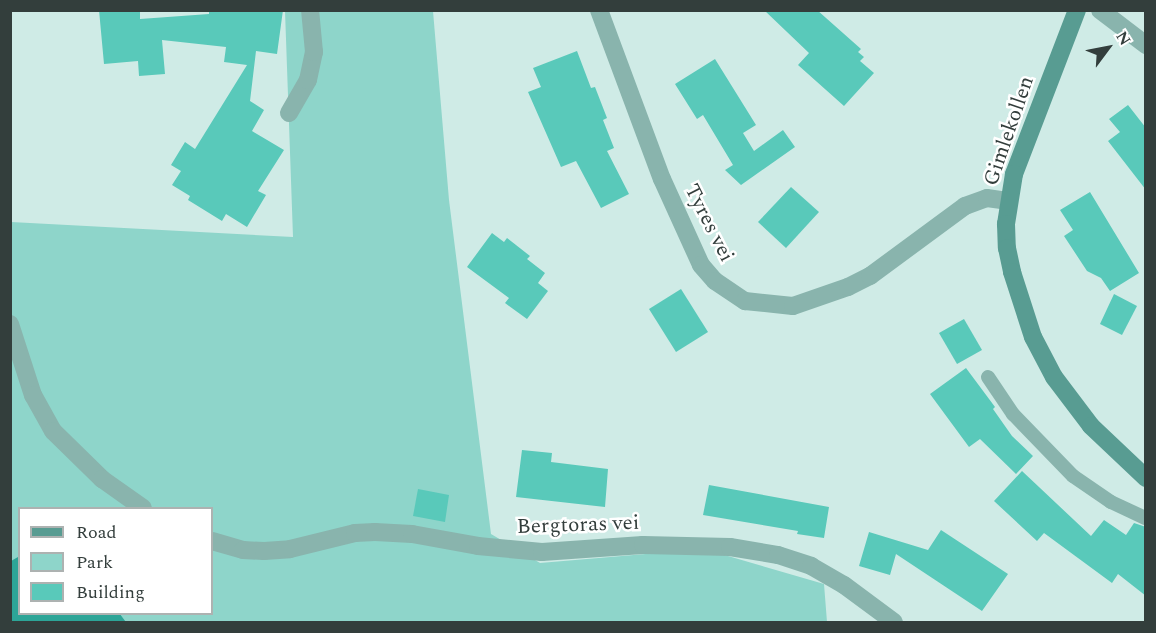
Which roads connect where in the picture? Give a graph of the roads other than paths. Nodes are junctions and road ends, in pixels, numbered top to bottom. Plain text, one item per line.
1 (310, 10) edge
2 (598, 10) edge
3 (1077, 10) edge
4 (1100, 10) edge
5 (1146, 45) edge
6 (289, 113) dead end
7 (1009, 201) junction
8 (10, 324) edge
9 (988, 376) dead end
10 (1146, 478) edge
11 (142, 507) edge
12 (1146, 518) edge
13 (213, 541) edge
14 (894, 622) edge

1 - 6 street
2 - 7 street, Tyres vei
3 - 7 street, Gimlekollen
4 - 5 street
7 - 10 street, Gimlekollen
8 - 11 street
9 - 12 lane
13 - 14 street, Bergtoras vei

